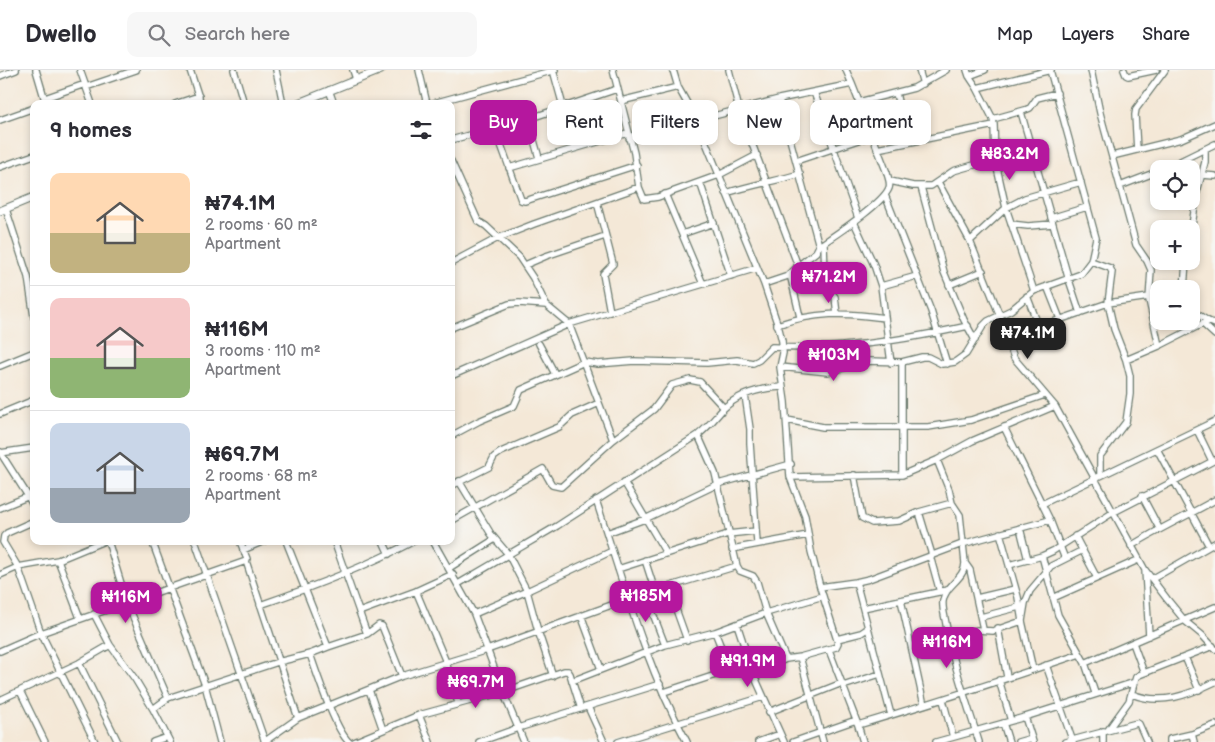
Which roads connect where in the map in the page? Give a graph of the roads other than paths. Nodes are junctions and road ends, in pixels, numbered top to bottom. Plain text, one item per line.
1 (16, 70) edge
2 (36, 70) edge
3 (80, 70) edge
4 (136, 70) edge
5 (190, 70) edge
6 (234, 70) edge
7 (276, 70) edge
8 (352, 70) edge
9 (381, 70) edge
10 (419, 70) edge
11 (554, 70) edge
12 (613, 70) edge
13 (673, 70) edge
14 (729, 70) edge
15 (846, 70) edge
16 (919, 70) edge
17 (946, 70) edge
18 (985, 70) edge
19 (1051, 70) edge
20 (1090, 70) edge
21 (1124, 70) edge
22 (1156, 70) edge
23 (1166, 70) edge
24 (968, 73) edge
25 (0, 76) edge
26 (356, 79) junction
27 (852, 84) junction
28 (923, 84) junction
29 (86, 86) junction
30 (678, 87) junction
31 (977, 88) junction
32 (618, 89) junction
33 (330, 90) junction
34 (814, 92) junction
35 (896, 93) junction
36 (1057, 93) junction
37 (198, 96) junction
38 (779, 99) junction
39 (44, 100) edge
40 (50, 100) edge
41 (91, 100) edge
42 (186, 100) edge
43 (200, 100) edge
44 (243, 100) edge
45 (282, 100) edge
46 (306, 100) edge
47 (333, 100) edge
48 (427, 100) edge
49 (443, 100) edge
50 (562, 100) edge
51 (583, 100) edge
52 (621, 100) edge
53 (685, 100) edge
54 (737, 100) edge
55 (775, 100) edge
56 (858, 100) edge
57 (867, 100) edge
58 (898, 100) edge
59 (622, 101) edge
60 (622, 105) edge
61 (30, 109) edge
62 (1021, 112) junction
63 (0, 120) edge
64 (993, 122) junction
65 (1215, 124) edge
66 (632, 134) edge
67 (470, 135) edge
68 (629, 135) junction
69 (931, 136) edge
70 (455, 139) edge
71 (1215, 144) edge
72 (501, 145) edge
73 (536, 145) edge
74 (574, 145) edge
75 (707, 145) edge
76 (753, 145) edge
77 (845, 145) edge
78 (875, 145) edge
79 (894, 145) edge
80 (1031, 147) junction
81 (575, 148) junction
82 (833, 149) junction
83 (877, 149) junction
84 (1205, 149) junction
85 (1137, 150) junction
86 (757, 155) junction
87 (30, 156) edge
88 (1112, 156) junction
89 (540, 158) junction
90 (995, 159) junction
91 (1182, 160) edge
92 (796, 161) junction
93 (637, 165) junction
94 (0, 167) edge
95 (509, 168) junction
96 (455, 170) edge
97 (800, 174) junction
98 (1150, 174) edge
99 (719, 175) junction
100 (1202, 175) junction
101 (1215, 176) edge
102 (700, 182) junction
103 (890, 182) junction
104 (938, 182) junction
105 (1081, 182) junction
106 (767, 184) junction
107 (1120, 186) junction
108 (639, 187) junction
109 (921, 187) junction
110 (726, 193) junction
111 (1044, 193) junction
112 (665, 194) junction
113 (884, 195) junction
114 (30, 199) edge
115 (596, 202) junction
116 (1087, 207) junction
117 (1006, 208) junction
118 (3, 210) edge
119 (856, 220) junction
120 (1193, 220) edge
121 (1052, 221) junction
122 (714, 223) junction
123 (1011, 224) junction
124 (682, 234) junction
125 (605, 236) junction
126 (498, 238) junction
127 (970, 241) junction
128 (822, 244) junction
129 (455, 261) edge
130 (1091, 261) junction
131 (526, 265) junction
132 (798, 266) junction
133 (757, 268) junction
134 (983, 272) junction
135 (30, 274) edge
136 (790, 274) junction
137 (732, 276) junction
138 (917, 276) junction
139 (1068, 278) junction
140 (703, 284) junction
141 (764, 284) junction
142 (949, 285) junction
143 (880, 286) junction
144 (1046, 286) junction
145 (1034, 292) junction
146 (1027, 296) junction
147 (1149, 297) junction
148 (1108, 303) junction
149 (546, 306) junction
150 (610, 312) junction
151 (1080, 313) junction
152 (837, 314) junction
153 (1000, 316) junction
154 (800, 317) junction
155 (885, 318) junction
156 (1200, 318) edge
157 (1060, 319) junction
158 (1205, 322) junction
159 (569, 324) junction
160 (1215, 324) edge
161 (777, 325) junction
162 (455, 326) edge
163 (968, 326) junction
164 (1039, 327) junction
165 (938, 333) junction
166 (1215, 335) edge
167 (1007, 338) junction
168 (975, 340) junction
169 (888, 341) junction
170 (539, 344) dead end
171 (1159, 346) junction
172 (783, 348) junction
173 (30, 354) edge
174 (1126, 360) junction
175 (584, 362) junction
176 (902, 362) junction
177 (890, 363) junction
178 (947, 364) junction
179 (0, 366) edge
180 (780, 368) junction
181 (455, 374) edge
182 (555, 374) junction
183 (782, 387) junction
184 (745, 394) junction
185 (1045, 395) junction
186 (30, 402) edge
187 (599, 403) junction
188 (1055, 406) junction
189 (724, 408) junction
190 (0, 414) edge
191 (787, 420) junction
192 (1215, 421) edge
193 (1004, 427) junction
194 (902, 428) junction
195 (1197, 430) junction
196 (455, 434) edge
197 (698, 435) junction
198 (613, 440) junction
199 (30, 449) edge
200 (1157, 449) junction
201 (0, 453) edge
202 (937, 460) junction
203 (1213, 460) edge
204 (2, 461) edge
205 (791, 464) junction
206 (753, 474) junction
207 (854, 475) junction
208 (902, 475) junction
209 (1097, 477) junction
210 (790, 478) junction
211 (1174, 480) junction
212 (459, 482) junction
213 (624, 482) junction
214 (455, 484) edge
215 (718, 484) junction
216 (30, 494) edge
217 (30, 495) edge
218 (1142, 496) junction
219 (596, 500) junction
220 (1215, 500) edge
221 (952, 503) junction
222 (1042, 504) junction
223 (0, 508) edge
224 (475, 508) junction
225 (919, 512) junction
226 (1112, 513) junction
227 (1192, 513) junction
228 (455, 519) edge
229 (645, 519) junction
230 (1050, 520) junction
231 (30, 523) edge
232 (1020, 528) junction
233 (1159, 528) junction
234 (756, 531) junction
235 (1000, 533) junction
236 (607, 534) junction
237 (728, 534) junction
238 (808, 535) junction
239 (1075, 536) junction
240 (495, 539) junction
241 (757, 543) junction
242 (962, 544) junction
243 (1212, 544) edge
244 (94, 545) edge
245 (109, 545) edge
246 (153, 545) edge
247 (196, 545) edge
248 (241, 545) edge
249 (255, 545) edge
250 (288, 545) edge
251 (335, 545) edge
252 (385, 545) edge
253 (406, 545) edge
254 (435, 545) edge
255 (1059, 546) junction
256 (1130, 546) junction
257 (732, 549) junction
258 (243, 550) junction
259 (1083, 550) junction
260 (612, 551) junction
261 (666, 553) junction
262 (389, 554) junction
263 (508, 554) junction
264 (931, 555) junction
265 (1042, 556) junction
266 (1065, 559) junction
267 (58, 560) junction
268 (645, 560) junction
269 (1028, 560) junction
270 (1138, 560) junction
271 (246, 561) junction
272 (965, 563) junction
273 (1009, 565) junction
274 (737, 566) junction
275 (18, 567) junction
276 (449, 568) junction
277 (618, 569) junction
278 (1145, 570) junction
279 (1046, 571) junction
280 (345, 573) junction
281 (207, 574) junction
282 (453, 574) junction
283 (0, 575) edge
284 (1097, 578) junction
285 (1152, 579) junction
286 (856, 582) junction
287 (458, 584) junction
288 (668, 587) junction
289 (820, 587) junction
290 (169, 588) junction
291 (1015, 589) junction
292 (305, 590) junction
293 (655, 590) junction
294 (948, 590) junction
295 (527, 591) junction
296 (416, 592) junction
297 (940, 592) junction
298 (645, 593) junction
299 (823, 596) junction
300 (977, 598) junction
301 (1053, 598) junction
302 (628, 599) junction
303 (901, 600) junction
304 (128, 602) junction
305 (260, 604) junction
306 (1019, 607) junction
307 (1215, 607) edge
308 (863, 608) junction
309 (359, 612) junction
310 (766, 613) junction
311 (94, 614) junction
312 (474, 614) junction
313 (581, 615) junction
314 (981, 617) junction
315 (80, 618) junction
316 (1022, 621) junction
317 (1185, 621) junction
318 (737, 624) junction
319 (998, 628) junction
320 (867, 629) junction
321 (983, 629) junction
322 (538, 631) junction
323 (715, 632) junction
324 (41, 633) junction
325 (367, 634) junction
326 (1149, 636) junction
327 (837, 639) junction
328 (688, 640) junction
329 (949, 640) junction
330 (1133, 643) junction
331 (110, 645) junction
332 (665, 645) junction
333 (328, 648) junction
334 (1214, 648) edge
335 (487, 650) junction
336 (829, 650) junction
337 (648, 651) junction
338 (0, 652) edge
339 (310, 654) junction
340 (1080, 654) junction
341 (800, 657) junction
342 (1185, 657) junction
343 (786, 660) junction
344 (278, 662) junction
345 (446, 662) junction
346 (79, 663) junction
347 (1085, 663) junction
348 (749, 664) junction
349 (1046, 666) junction
350 (601, 669) junction
351 (730, 670) junction
352 (1033, 670) junction
353 (60, 672) junction
354 (752, 673) junction
355 (1144, 673) junction
356 (880, 674) junction
357 (240, 675) junction
358 (402, 676) junction
359 (552, 676) junction
360 (1007, 677) junction
361 (572, 680) junction
362 (999, 680) junction
363 (1135, 682) junction
364 (1215, 682) edge
365 (660, 684) junction
366 (843, 685) junction
367 (205, 686) junction
368 (369, 690) junction
369 (1199, 690) junction
370 (20, 691) junction
371 (503, 692) junction
372 (664, 692) junction
373 (965, 692) junction
374 (1095, 694) junction
375 (1132, 694) junction
376 (811, 696) junction
377 (763, 697) junction
378 (168, 698) junction
379 (0, 700) edge
380 (943, 700) junction
381 (458, 703) junction
382 (328, 704) junction
383 (924, 705) junction
384 (1060, 705) junction
385 (588, 707) junction
386 (153, 709) junction
387 (581, 709) junction
388 (770, 712) junction
389 (419, 715) junction
390 (891, 715) junction
391 (1025, 717) junction
392 (298, 718) junction
393 (1011, 721) junction
394 (677, 723) junction
395 (857, 723) junction
396 (1004, 723) junction
397 (1215, 725) edge
398 (518, 728) junction
399 (384, 730) junction
400 (1105, 730) junction
401 (976, 731) junction
402 (820, 732) junction
403 (780, 734) junction
404 (1192, 734) junction
405 (952, 737) junction
406 (168, 739) edge
407 (1032, 740) edge
408 (357, 741) edge
409 (1072, 741) edge
410 (45, 742) edge
411 (94, 742) edge
412 (118, 742) edge
413 (153, 742) edge
414 (220, 742) edge
415 (264, 742) edge
416 (349, 742) edge
417 (430, 742) edge
418 (479, 742) edge
419 (524, 742) edge
420 (604, 742) edge
421 (618, 742) edge
422 (687, 742) edge
423 (758, 742) edge
424 (784, 742) edge
425 (793, 742) edge
426 (823, 742) edge
427 (863, 742) edge
428 (936, 742) edge
429 (979, 742) edge
430 (1009, 742) edge
431 (1018, 742) edge
432 (1065, 742) edge
433 (1103, 742) edge
434 (1147, 742) edge
435 (1170, 742) edge
436 (1194, 742) edge

1 - 25 street
2 - 39 street
3 - 29 street
4 - 29 street
5 - 37 street
6 - 44 street
7 - 45 street
8 - 26 street
9 - 26 street
10 - 48 street
11 - 49 street
11 - 50 street
12 - 32 street
13 - 30 street
14 - 54 street
15 - 27 street
16 - 28 street
17 - 28 street
18 - 24 street
19 - 31 street
19 - 36 street
20 - 88 street
21 - 22 street
23 - 85 street
24 - 31 street
26 - 33 street
27 - 34 street
27 - 56 street
28 - 35 street
29 - 40 street
29 - 41 street
30 - 53 street
30 - 59 street
31 - 64 street
32 - 51 street
32 - 52 street
33 - 46 street
33 - 47 street
34 - 38 street
34 - 82 street
35 - 57 street
35 - 58 street
36 - 62 street
36 - 105 street
37 - 42 street
37 - 43 street
38 - 55 street
38 - 92 street
60 - 68 street
61 - 63 street
62 - 64 street
62 - 80 street
64 - 69 street
64 - 90 street
65 - 85 street
66 - 68 street
67 - 70 street
68 - 81 street
68 - 93 street
71 - 84 street
72 - 95 street
73 - 89 street
74 - 81 street
75 - 99 street
76 - 86 street
77 - 82 street
78 - 83 street
79 - 83 street
80 - 90 street
80 - 111 street
81 - 89 street
82 - 92 street
82 - 119 street
83 - 103 street
84 - 91 street
84 - 100 street
85 - 88 street
86 - 99 street
86 - 106 street
87 - 94 street
88 - 107 street
89 - 95 street
90 - 104 street
90 - 117 street
92 - 97 street
93 - 95 street
93 - 108 street
96 - 126 street
97 - 106 street
97 - 128 street
98 - 107 street
99 - 102 street
99 - 110 street
100 - 101 street
100 - 120 street
102 - 112 street
102 - 122 street
103 - 109 street
103 - 113 street
104 - 109 street
104 - 127 street
105 - 111 street
105 - 116 street
106 - 110 street
106 - 132 street
107 - 147 street
108 - 112 street
108 - 115 street
109 - 142 street
110 - 133 street
111 - 117 street
111 - 121 street
112 - 124 street
113 - 119 street
113 - 138 street
114 - 118 street
115 - 125 street
115 - 126 street
116 - 121 street
116 - 130 street
117 - 123 street
117 - 127 street
118 - 135 street
119 - 128 street
119 - 143 street
121 - 123 street
121 - 139 street
122 - 124 street
122 - 137 street
123 - 145 street
124 - 140 street
125 - 131 street
125 - 150 street
126 - 129 street
126 - 131 street
127 - 134 street
128 - 132 street
128 - 152 street
130 - 139 street
130 - 148 street
131 - 149 street
132 - 136 street
133 - 137 street
133 - 141 street
134 - 142 street
134 - 153 street
136 - 141 street
136 - 154 street
137 - 140 street
138 - 143 street
138 - 165 street
139 - 144 street
139 - 151 street
140 - 150 street
141 - 161 street
142 - 163 street
143 - 155 street
144 - 145 street
144 - 157 street
145 - 146 street
146 - 153 street
146 - 164 street
147 - 148 street
147 - 171 street
148 - 151 street
148 - 174 street
149 - 159 street
149 - 162 street
150 - 159 street
151 - 157 street
152 - 154 street
152 - 155 street
153 - 167 street
153 - 168 street
154 - 161 street
155 - 169 street
156 - 158 street
157 - 164 street
158 - 160 street
158 - 166 street
158 - 171 street
159 - 175 street
159 - 181 street
161 - 172 street
163 - 165 street
163 - 168 street
164 - 167 street
165 - 169 street
165 - 178 street
167 - 185 street
168 - 178 street
169 - 172 street
169 - 177 street
170 - 182 street
171 - 174 street
172 - 175 street
172 - 180 street
173 - 179 street
174 - 209 street
175 - 182 street
175 - 187 street
176 - 177 street
176 - 178 street
176 - 194 street
177 - 180 street
180 - 183 street
182 - 196 street
183 - 184 street
183 - 191 street
184 - 189 street
184 - 206 street
185 - 188 street
185 - 194 street
186 - 190 street
187 - 198 street
187 - 212 street
188 - 193 street
188 - 209 street
189 - 197 street
189 - 198 street
191 - 194 street
191 - 205 street
192 - 195 street
193 - 202 street
193 - 222 street
194 - 208 street
195 - 200 street
195 - 203 street
197 - 213 street
197 - 215 street
198 - 224 street
199 - 201 street
200 - 209 street
200 - 211 street
201 - 204 street
202 - 208 street
202 - 221 street
203 - 211 street
204 - 216 street
205 - 206 street
205 - 210 street
206 - 215 street
206 - 234 street
207 - 208 street
207 - 210 street
207 - 225 street
209 - 222 street
209 - 226 street
210 - 238 street
211 - 218 street
211 - 227 street
212 - 214 street
212 - 224 street
213 - 219 street
213 - 229 street
215 - 229 street
215 - 237 street
217 - 223 street
218 - 226 street
218 - 233 street
219 - 236 street
219 - 263 street
220 - 227 street
221 - 225 street
221 - 242 street
222 - 230 street
224 - 228 street
224 - 240 street
225 - 264 street
226 - 239 street
226 - 256 street
227 - 233 street
227 - 243 street
229 - 236 street
229 - 261 street
230 - 232 street
230 - 255 street
231 - 275 street
232 - 235 street
232 - 269 street
233 - 256 street
234 - 237 street
234 - 241 street
235 - 242 street
235 - 273 street
236 - 260 street
237 - 257 street
237 - 261 street
238 - 241 street
238 - 289 street
239 - 255 street
239 - 259 street
240 - 263 street
240 - 276 street
241 - 257 street
242 - 264 street
242 - 272 street
243 - 285 street
244 - 267 street
245 - 304 street
246 - 290 street
247 - 281 street
248 - 258 street
249 - 258 street
250 - 292 street
251 - 280 street
252 - 262 street
253 - 262 street
254 - 276 street
255 - 265 street
255 - 266 street
256 - 270 street
257 - 274 street
258 - 271 street
259 - 266 street
259 - 284 street
260 - 277 street
260 - 295 street
261 - 268 street
262 - 280 street
263 - 287 street
263 - 295 street
264 - 286 street
264 - 297 street
265 - 269 street
265 - 279 street
266 - 279 street
267 - 275 street
267 - 315 street
268 - 277 street
268 - 293 street
269 - 273 street
270 - 278 street
270 - 284 street
271 - 281 street
271 - 305 street
272 - 294 street
272 - 300 street
273 - 291 street
274 - 288 street
274 - 310 street
275 - 283 street
275 - 324 street
276 - 282 street
277 - 302 street
278 - 285 street
278 - 326 street
279 - 301 street
279 - 316 street
280 - 292 street
280 - 309 street
281 - 290 street
281 - 357 street
282 - 287 street
282 - 296 street
284 - 301 street
285 - 317 street
286 - 289 street
286 - 308 street
287 - 312 street
288 - 293 street
288 - 328 street
289 - 299 street
290 - 304 street
290 - 367 street
291 - 300 street
291 - 306 street
292 - 305 street
292 - 333 street
293 - 298 street
294 - 297 street
294 - 329 street
295 - 312 street
295 - 322 street
296 - 309 street
296 - 345 street
297 - 303 street
298 - 302 street
298 - 332 street
299 - 310 street
299 - 327 street
300 - 314 street
301 - 340 street
302 - 313 street
302 - 337 street
303 - 308 street
303 - 383 street
304 - 311 street
304 - 378 street
305 - 344 street
306 - 314 street
306 - 316 street
307 - 317 street
308 - 320 street
309 - 325 street
310 - 318 street
310 - 343 street
311 - 315 street
311 - 331 street
312 - 335 street
313 - 322 street
313 - 350 street
314 - 321 street
315 - 324 street
316 - 319 street
316 - 352 street
317 - 326 street
317 - 334 street
318 - 323 street
318 - 348 street
319 - 321 street
319 - 360 street
320 - 327 street
320 - 356 street
321 - 329 street
322 - 335 street
322 - 359 street
323 - 328 street
323 - 351 street
324 - 338 street
324 - 353 street
325 - 333 street
325 - 358 street
326 - 330 street
327 - 336 street
328 - 332 street
329 - 373 street
330 - 347 street
330 - 355 street
331 - 346 street
331 - 386 street
332 - 337 street
333 - 339 street
334 - 342 street
335 - 345 street
335 - 371 street
336 - 341 street
336 - 366 street
337 - 350 street
337 - 365 street
339 - 344 street
339 - 382 street
340 - 347 street
340 - 349 street
341 - 343 street
341 - 376 street
342 - 355 street
342 - 369 street
343 - 354 street
344 - 357 street
344 - 392 street
345 - 358 street
345 - 381 street
346 - 353 street
346 - 412 street
347 - 374 street
348 - 351 street
348 - 354 street
349 - 352 street
349 - 384 street
350 - 361 street
351 - 372 street
352 - 360 street
353 - 370 street
353 - 411 street
354 - 377 street
355 - 363 street
356 - 366 street
356 - 390 street
357 - 367 street
357 - 415 street
358 - 368 street
359 - 361 street
359 - 371 street
360 - 362 street
361 - 387 street
362 - 373 street
362 - 393 street
363 - 374 street
363 - 375 street
364 - 369 street
365 - 372 street
365 - 385 street
366 - 376 street
366 - 395 street
367 - 378 street
367 - 414 street
368 - 382 street
368 - 399 street
369 - 375 street
370 - 379 street
370 - 410 street
371 - 381 street
371 - 398 street
372 - 394 street
373 - 380 street
373 - 401 street
374 - 384 street
375 - 400 street
376 - 388 street
376 - 402 street
377 - 388 street
377 - 394 street
378 - 386 street
380 - 383 street
380 - 405 street
381 - 389 street
382 - 392 street
382 - 416 street
383 - 390 street
384 - 391 street
384 - 409 street
385 - 387 street
385 - 420 street
386 - 406 street
387 - 398 street
388 - 403 street
389 - 399 street
389 - 417 street
390 - 395 street
391 - 393 street
391 - 407 street
392 - 415 street
393 - 396 street
394 - 421 street
394 - 422 street
395 - 402 street
395 - 427 street
396 - 401 street
396 - 430 street
397 - 404 street
398 - 418 street
398 - 419 street
399 - 408 street
400 - 409 street
400 - 433 street
400 - 434 street
401 - 405 street
401 - 429 street
402 - 425 street
402 - 426 street
403 - 423 street
403 - 424 street
404 - 435 street
404 - 436 street
405 - 428 street
406 - 413 street
407 - 431 street
409 - 432 street

